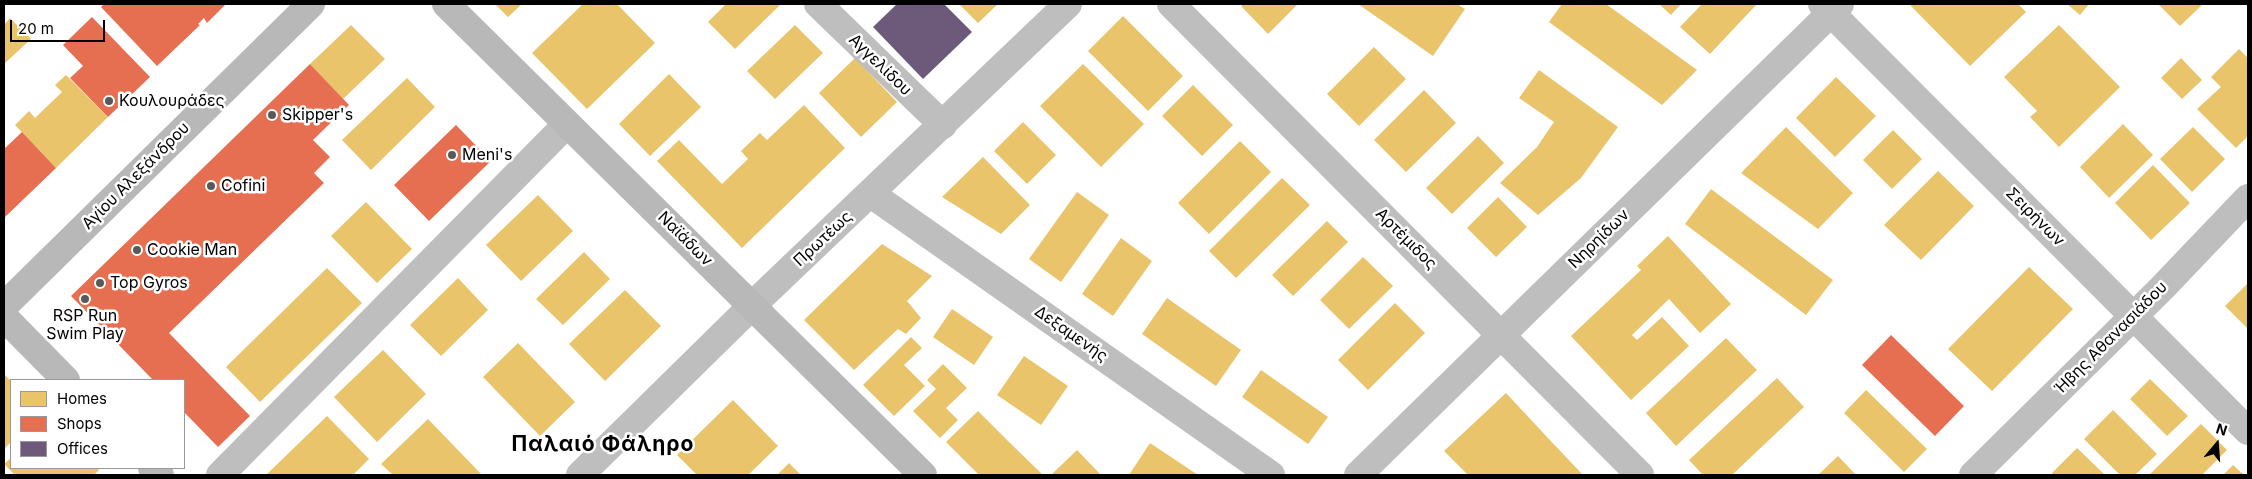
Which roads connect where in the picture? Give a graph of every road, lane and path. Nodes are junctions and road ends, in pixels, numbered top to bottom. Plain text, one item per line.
1 (311, 4) edge
2 (446, 4) edge
3 (818, 4) edge
4 (1068, 4) edge
5 (1171, 4) edge
6 (1831, 7) edge
7 (567, 124) junction
8 (943, 125) junction
9 (871, 194) junction
10 (2248, 198) edge
11 (4, 306) edge
12 (752, 306) junction
13 (2133, 316) junction
14 (4, 317) edge
15 (1501, 336) junction
16 (65, 379) edge
17 (2248, 431) edge
18 (220, 475) edge
19 (580, 475) edge
20 (923, 475) edge
21 (1271, 475) edge
22 (1358, 475) edge
23 (1640, 475) edge
24 (1973, 475) edge

1 - 11 street, Αγίου Αλεξάνδρου
2 - 7 street, Ναϊάδων
3 - 8 street, Αγγελίδου
4 - 8 street, Πρωτέως
5 - 15 street, Αρτέμιδος
6 - 13 street, Σειρήνων
6 - 15 street, Νηρηίδων
7 - 12 street, Ναϊάδων
7 - 18 street
8 - 9 street, Πρωτέως
9 - 12 street, Πρωτέως
9 - 21 street, Δεξαμενής
10 - 13 street, Ήβης Αθανασιάδου
12 - 19 street, Πρωτέως
12 - 20 street, Ναϊάδων
13 - 17 street, Σειρήνων
13 - 24 street, Ήβης Αθανασιάδου
14 - 16 street
15 - 22 street, Νηρηίδων
15 - 23 street, Αρτέμιδος

